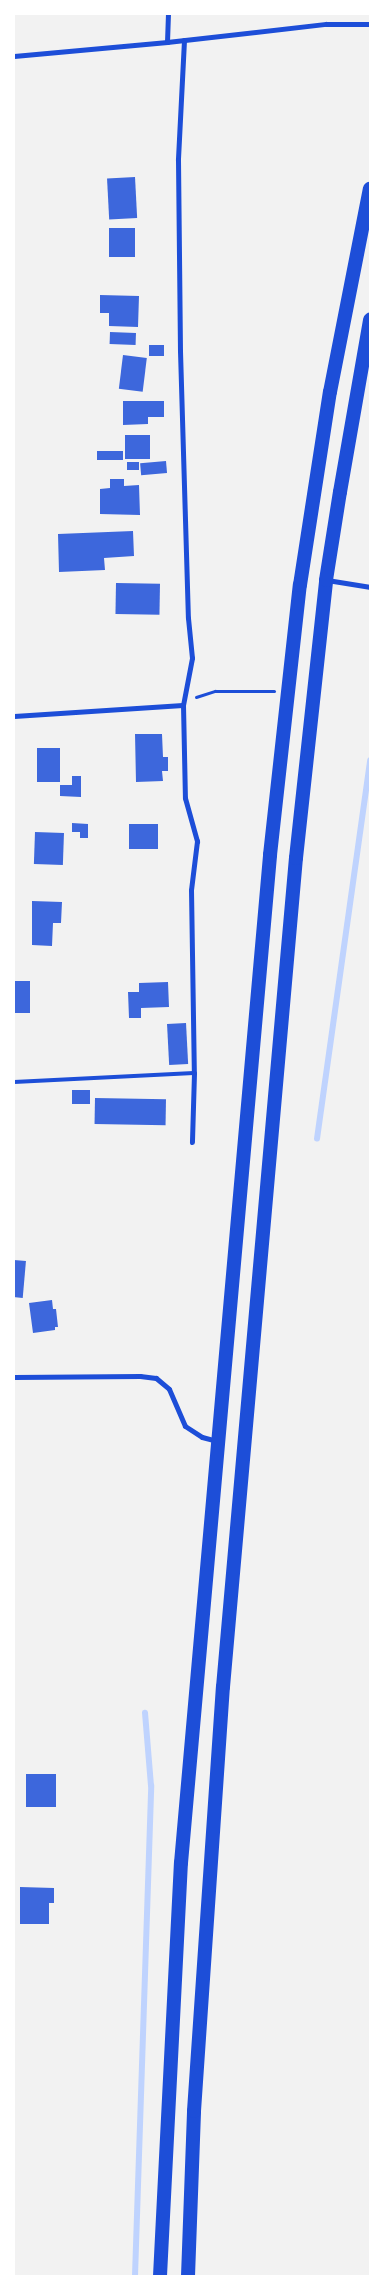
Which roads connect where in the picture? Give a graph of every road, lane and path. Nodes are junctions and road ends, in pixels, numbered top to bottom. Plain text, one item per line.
1 (168, 14) edge
2 (370, 24) edge
3 (184, 40) junction
4 (167, 42) junction
5 (14, 56) edge
6 (370, 189) edge
7 (370, 320) edge
8 (326, 580) junction
9 (370, 587) edge
10 (287, 691) junction
11 (183, 705) junction
12 (14, 716) edge
13 (194, 1073) junction
14 (14, 1082) edge
15 (192, 1142) dead end
16 (14, 1377) edge
17 (220, 1441) junction
18 (160, 2276) edge
19 (188, 2276) edge

1 - 4 street
2 - 3 street
3 - 4 street
3 - 11 street
4 - 5 street
6 - 10 highway
7 - 8 highway
8 - 9 street
8 - 19 highway
10 - 11 path
10 - 17 highway
11 - 12 street
11 - 13 street
13 - 14 lane
13 - 15 street
16 - 17 street
17 - 18 highway

